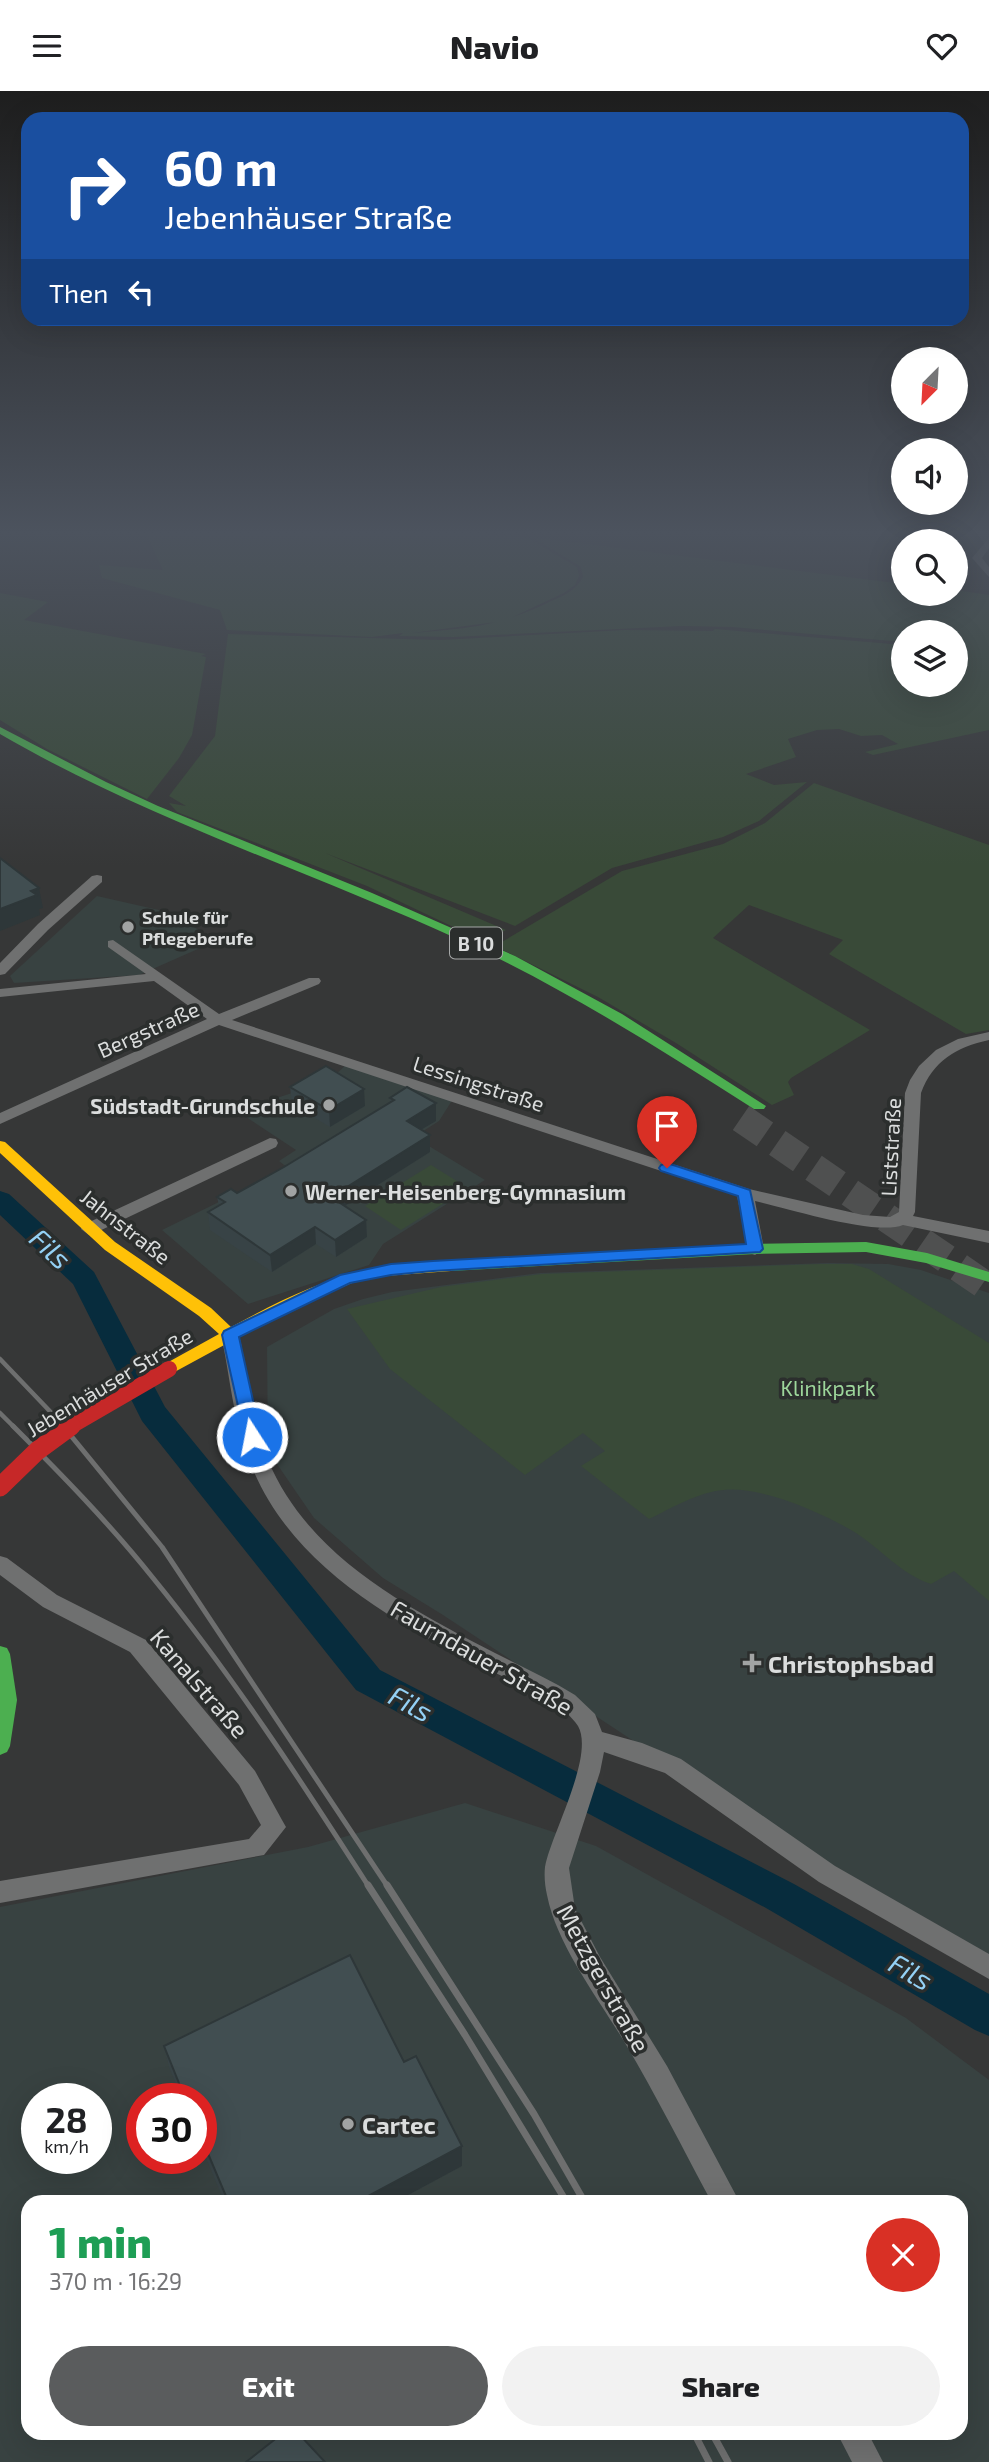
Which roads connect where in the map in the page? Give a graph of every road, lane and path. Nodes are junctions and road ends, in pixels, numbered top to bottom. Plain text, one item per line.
1 (0, 730) edge
2 (0, 749) edge
3 (128, 806) junction
4 (174, 825) junction
5 (97, 879) dead end
6 (113, 944) dead end
7 (491, 968) dead end
8 (0, 971) edge
9 (156, 976) junction
10 (314, 981) dead end
11 (0, 993) edge
12 (218, 1020) junction
13 (988, 1038) edge
14 (759, 1106) dead end
15 (0, 1119) edge
16 (270, 1143) dead end
17 (0, 1145) edge
18 (745, 1193) junction
19 (902, 1219) junction
20 (89, 1229) junction
21 (984, 1237) edge
22 (755, 1249) junction
23 (989, 1277) edge
24 (230, 1335) junction
25 (0, 1487) edge
26 (0, 1564) edge
27 (0, 1654) edge
28 (593, 1739) junction
29 (0, 1746) edge
30 (0, 1892) edge
31 (989, 1967) edge
32 (723, 2195) edge
33 (856, 2440) edge
34 (868, 2462) edge

1 - 3 main road, B 10
2 - 3 main road, B 10
3 - 4 main road, B 10
4 - 7 main road, B 10
4 - 14 main road, B 10
5 - 8 street
6 - 9 street, Lessingstraße
9 - 11 street
9 - 12 street, Lessingstraße
10 - 12 street, Bergstraße
12 - 15 street, Bergstraße
12 - 18 street, Lessingstraße
13 - 19 street, Liststraße
16 - 20 street
17 - 20 main road, Jahnstraße
18 - 19 street, Lessingstraße
18 - 22 street
19 - 21 street, Lessingstraße
20 - 24 main road, Jahnstraße
22 - 23 main road, Jebenhäuser Straße
22 - 24 main road, Jebenhäuser Straße
24 - 25 main road, Jebenhäuser Straße, bridge
24 - 28 street, Faurndauer Straße
26 - 30 street, Kanalstraße
27 - 29 main road
28 - 31 street
28 - 32 street, Metzgerstraße
33 - 34 street

